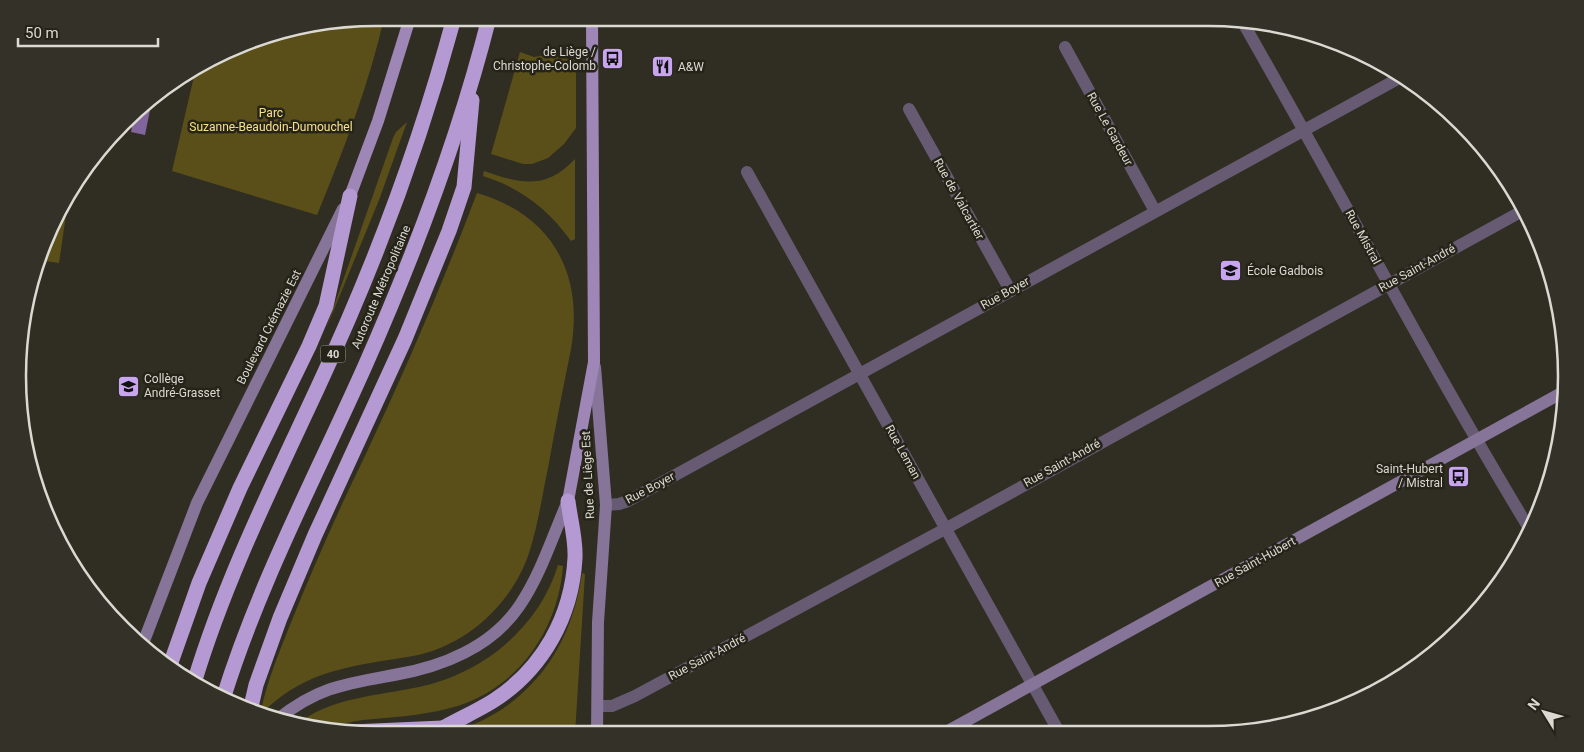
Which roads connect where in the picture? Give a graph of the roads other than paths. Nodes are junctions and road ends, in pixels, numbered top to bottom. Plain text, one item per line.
1 (408, 26) edge
2 (452, 26) edge
3 (487, 26) edge
4 (592, 26) edge
5 (1246, 28) edge
6 (1065, 47) dead end
7 (476, 67) junction
8 (1395, 80) edge
9 (909, 109) dead end
10 (1305, 129) junction
11 (748, 172) dead end
12 (350, 196) junction
13 (1155, 211) junction
14 (1518, 213) edge
15 (1389, 284) junction
16 (1010, 290) junction
17 (594, 362) junction
18 (860, 374) junction
19 (1557, 395) edge
20 (1475, 440) junction
21 (568, 501) junction
22 (606, 505) junction
23 (1526, 523) edge
24 (945, 529) junction
25 (145, 639) edge
26 (172, 660) edge
27 (196, 676) edge
28 (1032, 685) junction
29 (226, 692) edge
30 (252, 703) edge
31 (598, 706) junction
32 (285, 714) edge
33 (456, 726) edge
34 (597, 726) edge
35 (601, 726) edge
36 (957, 726) edge
37 (1056, 726) edge

1 - 12 main road, Boulevard Crémazie Est
2 - 27 highway, Autoroute Métropolitaine / 40
3 - 7 highway, Autoroute Métropolitaine
4 - 17 main road, Rue de Liège Est
5 - 10 street, Rue Mistral
6 - 13 street, Rue Le Gardeur
7 - 29 highway, Autoroute Métropolitaine
7 - 30 highway
8 - 10 street, Rue Boyer
9 - 16 street, Rue de Valcartier
10 - 13 street, Rue Boyer
10 - 15 street, Rue Mistral
11 - 18 street, Rue Leman
12 - 25 street, Boulevard Crémazie Est
12 - 26 highway
13 - 16 street, Rue Boyer
14 - 15 street, Rue Saint-André
15 - 20 street, Rue Mistral
15 - 24 street, Rue Saint-André
16 - 18 street, Rue Boyer
17 - 21 main road
17 - 22 street, Rue de Liège Est
18 - 22 street, Rue Boyer
18 - 24 street, Rue Leman
19 - 20 street, Rue Saint-Hubert
20 - 23 street, Rue Mistral
20 - 28 street, Rue Saint-Hubert
21 - 32 street
21 - 33 highway
22 - 31 street, Rue de Liège Est
24 - 28 street, Rue Leman
24 - 31 street, Rue Saint-André
28 - 36 street, Rue Saint-Hubert
28 - 37 street, Rue Leman
31 - 34 street, Rue de Liège Est
31 - 35 street

